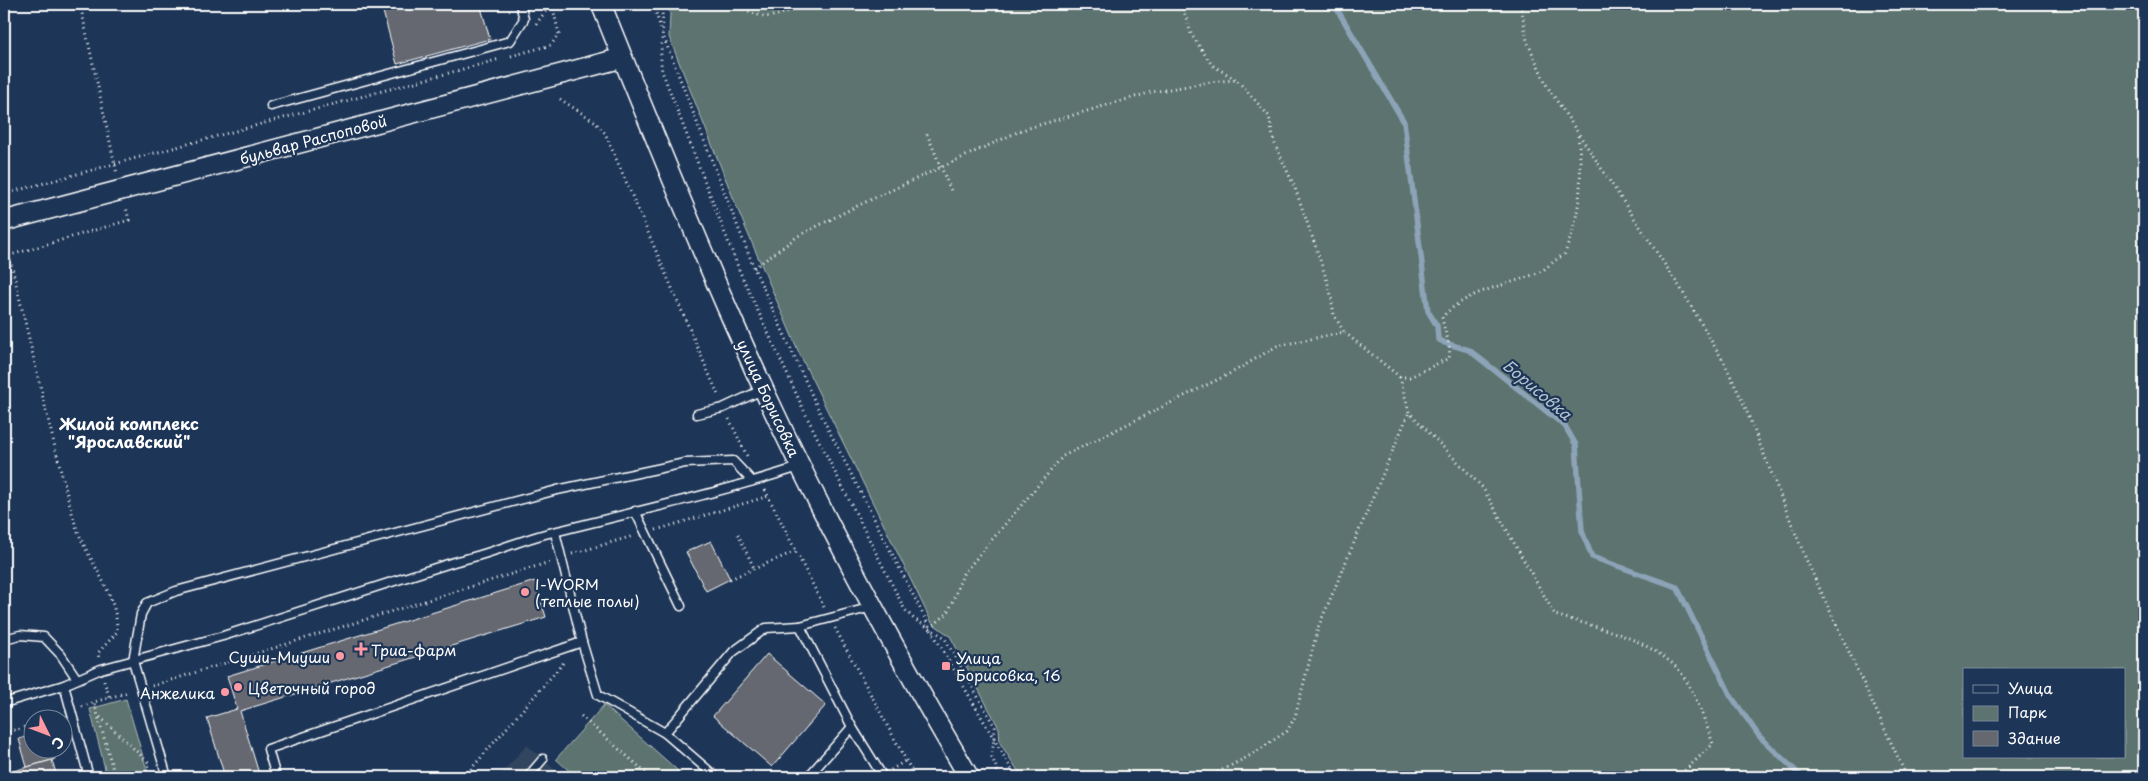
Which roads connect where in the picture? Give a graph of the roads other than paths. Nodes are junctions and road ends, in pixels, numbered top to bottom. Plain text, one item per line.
1 (520, 4) edge
2 (600, 4) edge
3 (622, 58) junction
4 (271, 106) dead end
5 (4, 221) edge
6 (764, 389) junction
7 (697, 414) dead end
8 (801, 466) junction
9 (756, 480) junction
10 (635, 511) junction
11 (555, 532) junction
12 (681, 606) dead end
13 (872, 607) junction
14 (800, 626) junction
15 (4, 640) edge
16 (582, 642) junction
17 (133, 662) junction
18 (77, 679) junction
19 (64, 685) junction
20 (4, 703) edge
21 (852, 727) junction
22 (665, 733) junction
23 (543, 759) dead end
24 (89, 777) edge
25 (167, 777) edge
26 (276, 777) edge
27 (536, 777) edge
28 (716, 777) edge
29 (808, 777) edge
30 (883, 777) edge
31 (969, 777) edge

1 - 4 lane
2 - 3 street, улица Борисовка
3 - 5 street, бульвар Распоповой
3 - 6 street, улица Борисовка
6 - 7 lane
6 - 8 street, улица Борисовка
8 - 9 lane
8 - 13 street, улица Борисовка
9 - 10 lane
9 - 17 lane
10 - 11 lane
10 - 12 lane
11 - 16 lane
11 - 17 lane
13 - 14 lane
13 - 31 street, улица Борисовка
14 - 21 lane
14 - 22 lane
15 - 18 lane
16 - 22 lane
16 - 26 lane
17 - 18 lane
17 - 25 lane
18 - 19 lane
19 - 20 lane
19 - 24 lane
21 - 29 lane
21 - 30 lane
22 - 28 lane
23 - 27 lane

